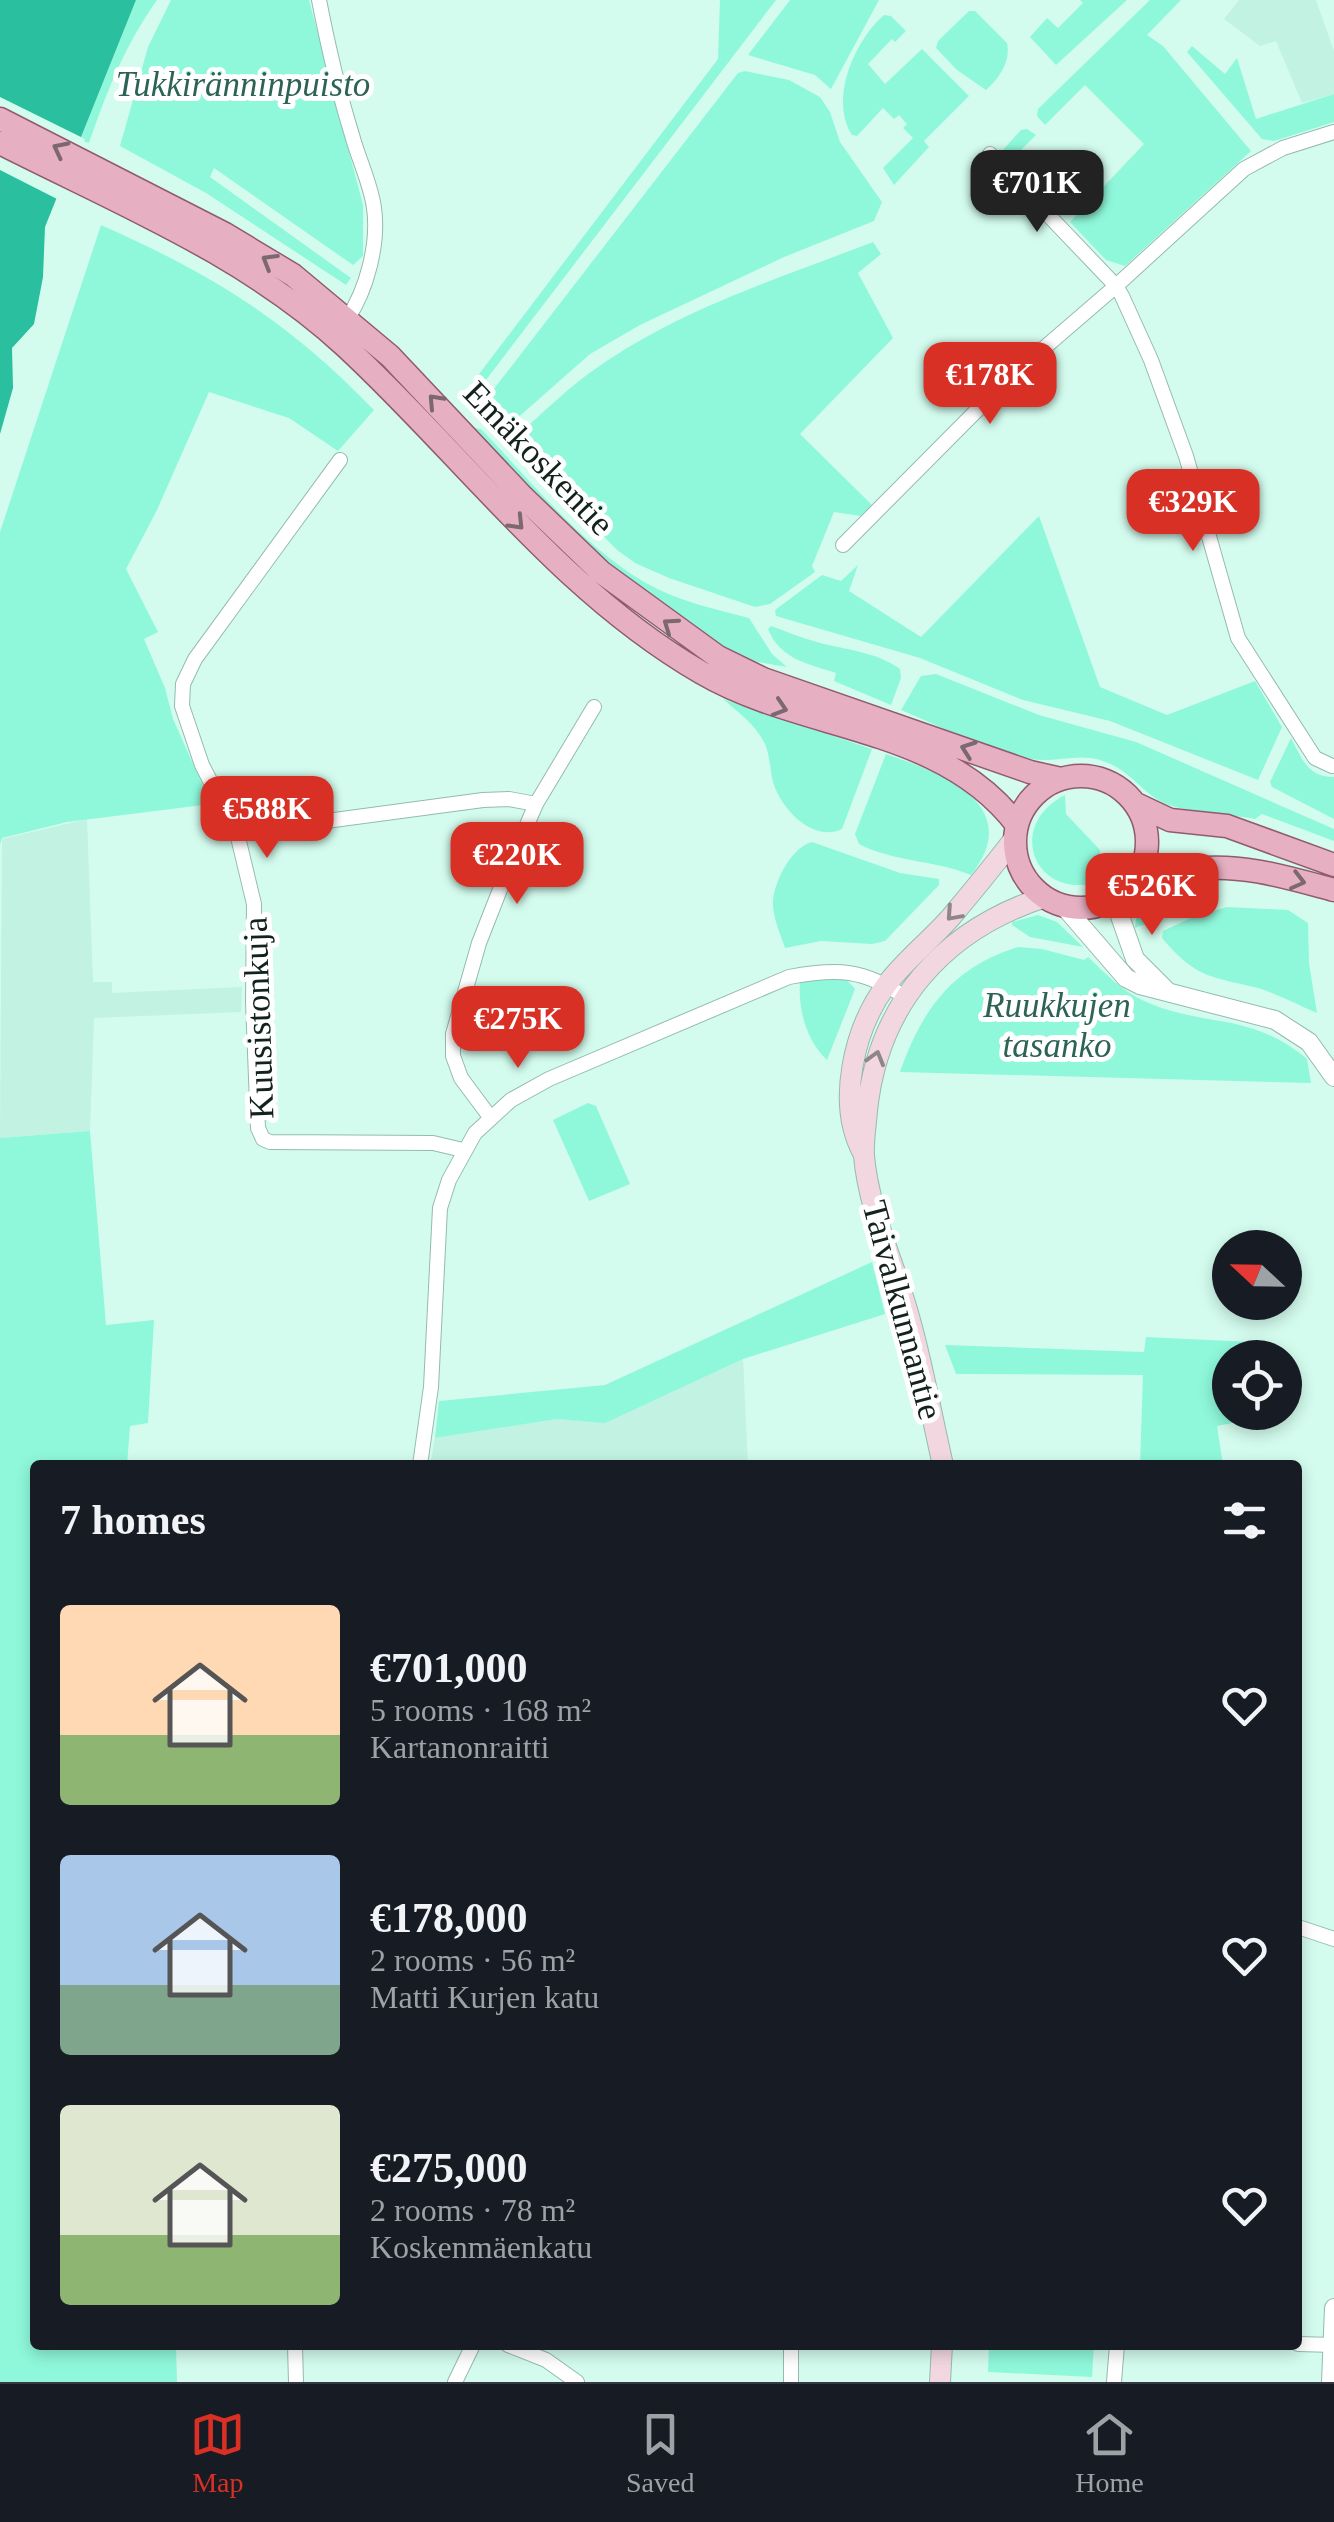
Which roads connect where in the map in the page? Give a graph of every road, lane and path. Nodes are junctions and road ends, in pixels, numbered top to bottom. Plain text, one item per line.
1 (319, 0) edge
2 (0, 119) edge
3 (1334, 132) edge
4 (0, 143) edge
5 (990, 154) dead end
6 (116, 190) junction
7 (1116, 286) junction
8 (347, 319) junction
9 (340, 460) dead end
10 (843, 546) dead end
11 (594, 707) dead end
12 (1332, 766) edge
13 (1061, 778) junction
14 (536, 804) junction
15 (1136, 804) junction
16 (1016, 832) junction
17 (237, 833) junction
18 (1334, 865) edge
19 (1133, 882) junction
20 (1334, 890) edge
21 (1114, 899) junction
22 (1054, 901) junction
23 (887, 984) junction
24 (1166, 990) junction
25 (905, 997) junction
26 (1334, 1076) edge
27 (490, 1117) junction
28 (463, 1150) junction
29 (864, 1155) junction
30 (421, 1460) edge
31 (942, 1460) edge
32 (1302, 1928) edge
33 (1334, 1939) edge
34 (1334, 2308) edge
35 (1302, 2344) edge
36 (1333, 2345) edge
37 (295, 2350) edge
38 (471, 2350) edge
39 (521, 2350) edge
40 (791, 2350) edge
41 (942, 2350) edge
42 (1116, 2350) edge
43 (296, 2382) edge
44 (455, 2382) edge
45 (577, 2382) edge
46 (791, 2382) edge
47 (940, 2382) edge
48 (1114, 2382) edge
49 (1332, 2382) edge

1 - 8 street
6 -> 2 main road, Emäkoskentie
3 - 7 street
4 - 6 main road, Emäkoskentie
5 - 7 street
8 -> 6 main road, Emäkoskentie
6 -> 16 main road, Emäkoskentie
7 - 10 street
7 - 12 street
13 -> 8 main road, Emäkoskentie
9 - 17 street, Kuusistonkuja
11 - 14 street
13 - 15 main road
13 - 16 main road
14 - 17 street
14 - 27 street
15 - 18 main road
15 - 19 main road
16 - 22 main road
16 -> 23 main road, Taivalkunnantie
17 - 28 street, Kuusistonkuja
19 -> 20 main road
19 - 21 main road
21 - 22 main road
21 - 24 street
22 - 24 street
22 - 25 main road, Taivalkunnantie
23 - 25 street
23 - 27 street
23 - 29 main road, Taivalkunnantie
24 - 26 street
29 -> 25 main road, Taivalkunnantie
27 - 28 street
28 - 30 street
29 - 31 main road, Taivalkunnantie
32 - 33 street
34 - 36 street
35 - 36 street
36 - 49 street
37 - 43 street
38 - 44 street
39 - 45 street
40 - 46 street
41 - 47 main road
42 - 48 street

